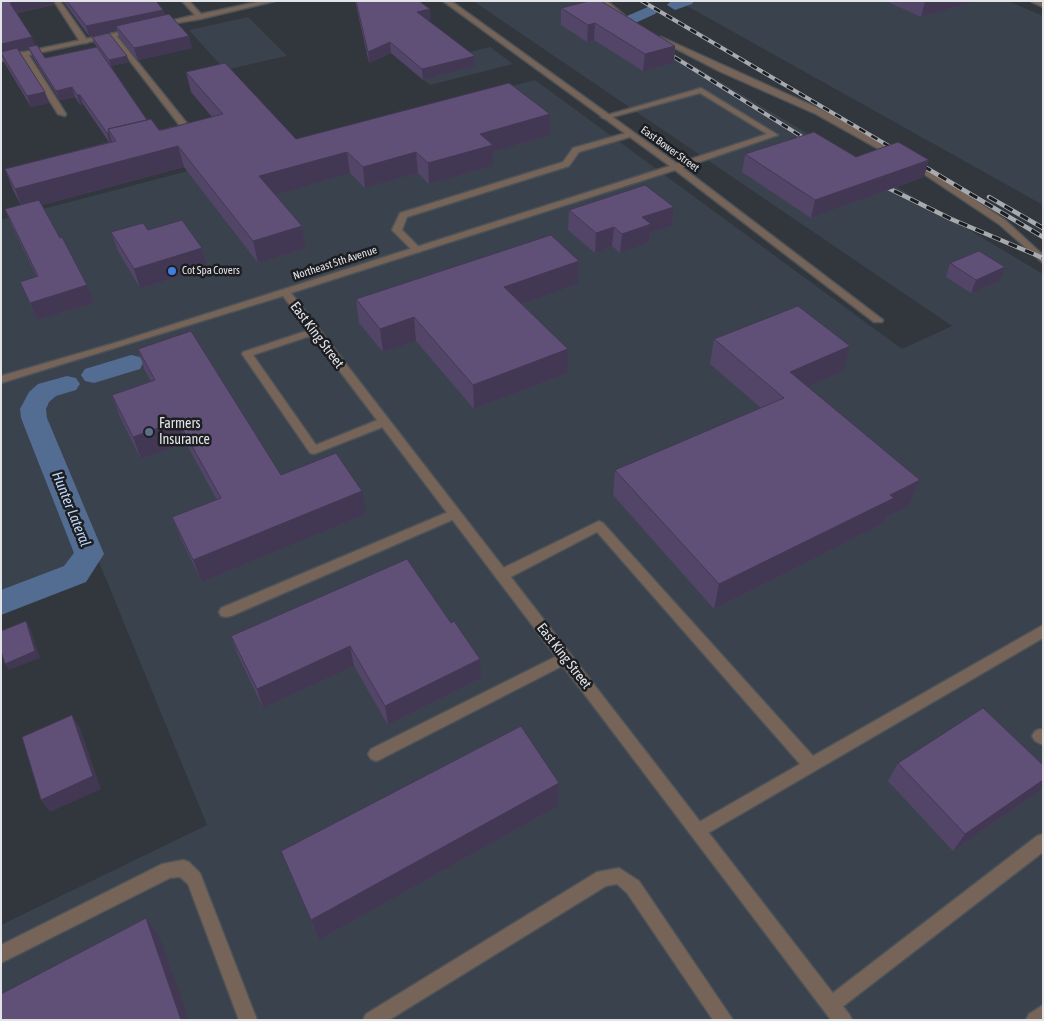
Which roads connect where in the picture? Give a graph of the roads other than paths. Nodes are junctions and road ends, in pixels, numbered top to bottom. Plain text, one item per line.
1 (56, 1) edge
2 (185, 1) edge
3 (272, 1) edge
4 (446, 1) edge
5 (602, 1) edge
6 (1034, 1) edge
7 (1043, 5) edge
8 (200, 17) junction
9 (629, 20) edge
10 (152, 27) edge
11 (142, 29) edge
12 (113, 35) junction
13 (655, 36) edge
14 (84, 41) junction
15 (24, 54) junction
16 (1, 59) edge
17 (62, 114) dead end
18 (605, 117) junction
19 (167, 133) edge
20 (630, 134) junction
21 (676, 167) junction
22 (417, 250) junction
23 (1043, 260) edge
24 (284, 292) junction
25 (878, 320) dead end
26 (314, 331) junction
27 (1, 380) edge
28 (384, 422) junction
29 (455, 514) junction
30 (502, 575) junction
31 (226, 612) dead end
32 (1043, 631) edge
33 (565, 658) junction
34 (376, 754) dead end
35 (811, 765) junction
36 (698, 831) junction
37 (1043, 842) edge
38 (1, 954) edge
39 (832, 1004) junction
40 (1043, 1014) edge
41 (248, 1020) edge
42 (372, 1020) edge
43 (724, 1020) edge
44 (843, 1020) edge
45 (1036, 1020) edge

1 - 14 street
2 - 8 street
3 - 8 street
4 - 18 street, East Bower Street
5 - 9 street
6 - 7 street
8 - 10 street
11 - 12 street
12 - 14 street
12 - 19 street
13 - 23 street
14 - 15 street
15 - 16 street
15 - 17 street
18 - 20 street, East Bower Street
18 - 21 street, Northeast 5th Avenue
20 - 21 street, East Bower Street
20 - 22 street
21 - 22 street, Northeast 5th Avenue
21 - 25 street, East Bower Street
22 - 24 street, Northeast 5th Avenue
24 - 26 street, East King Street
24 - 27 street, Northeast 5th Avenue
26 - 28 street, East King Street
26 - 28 street
28 - 29 street, East King Street
29 - 30 street, East King Street
29 - 31 street
30 - 33 street, East King Street
30 - 35 street
32 - 35 street
33 - 34 street
33 - 36 street, East King Street
35 - 36 street
36 - 39 street, East King Street
37 - 39 street
38 - 41 street
39 - 44 street, East King Street
40 - 45 street
42 - 43 street

